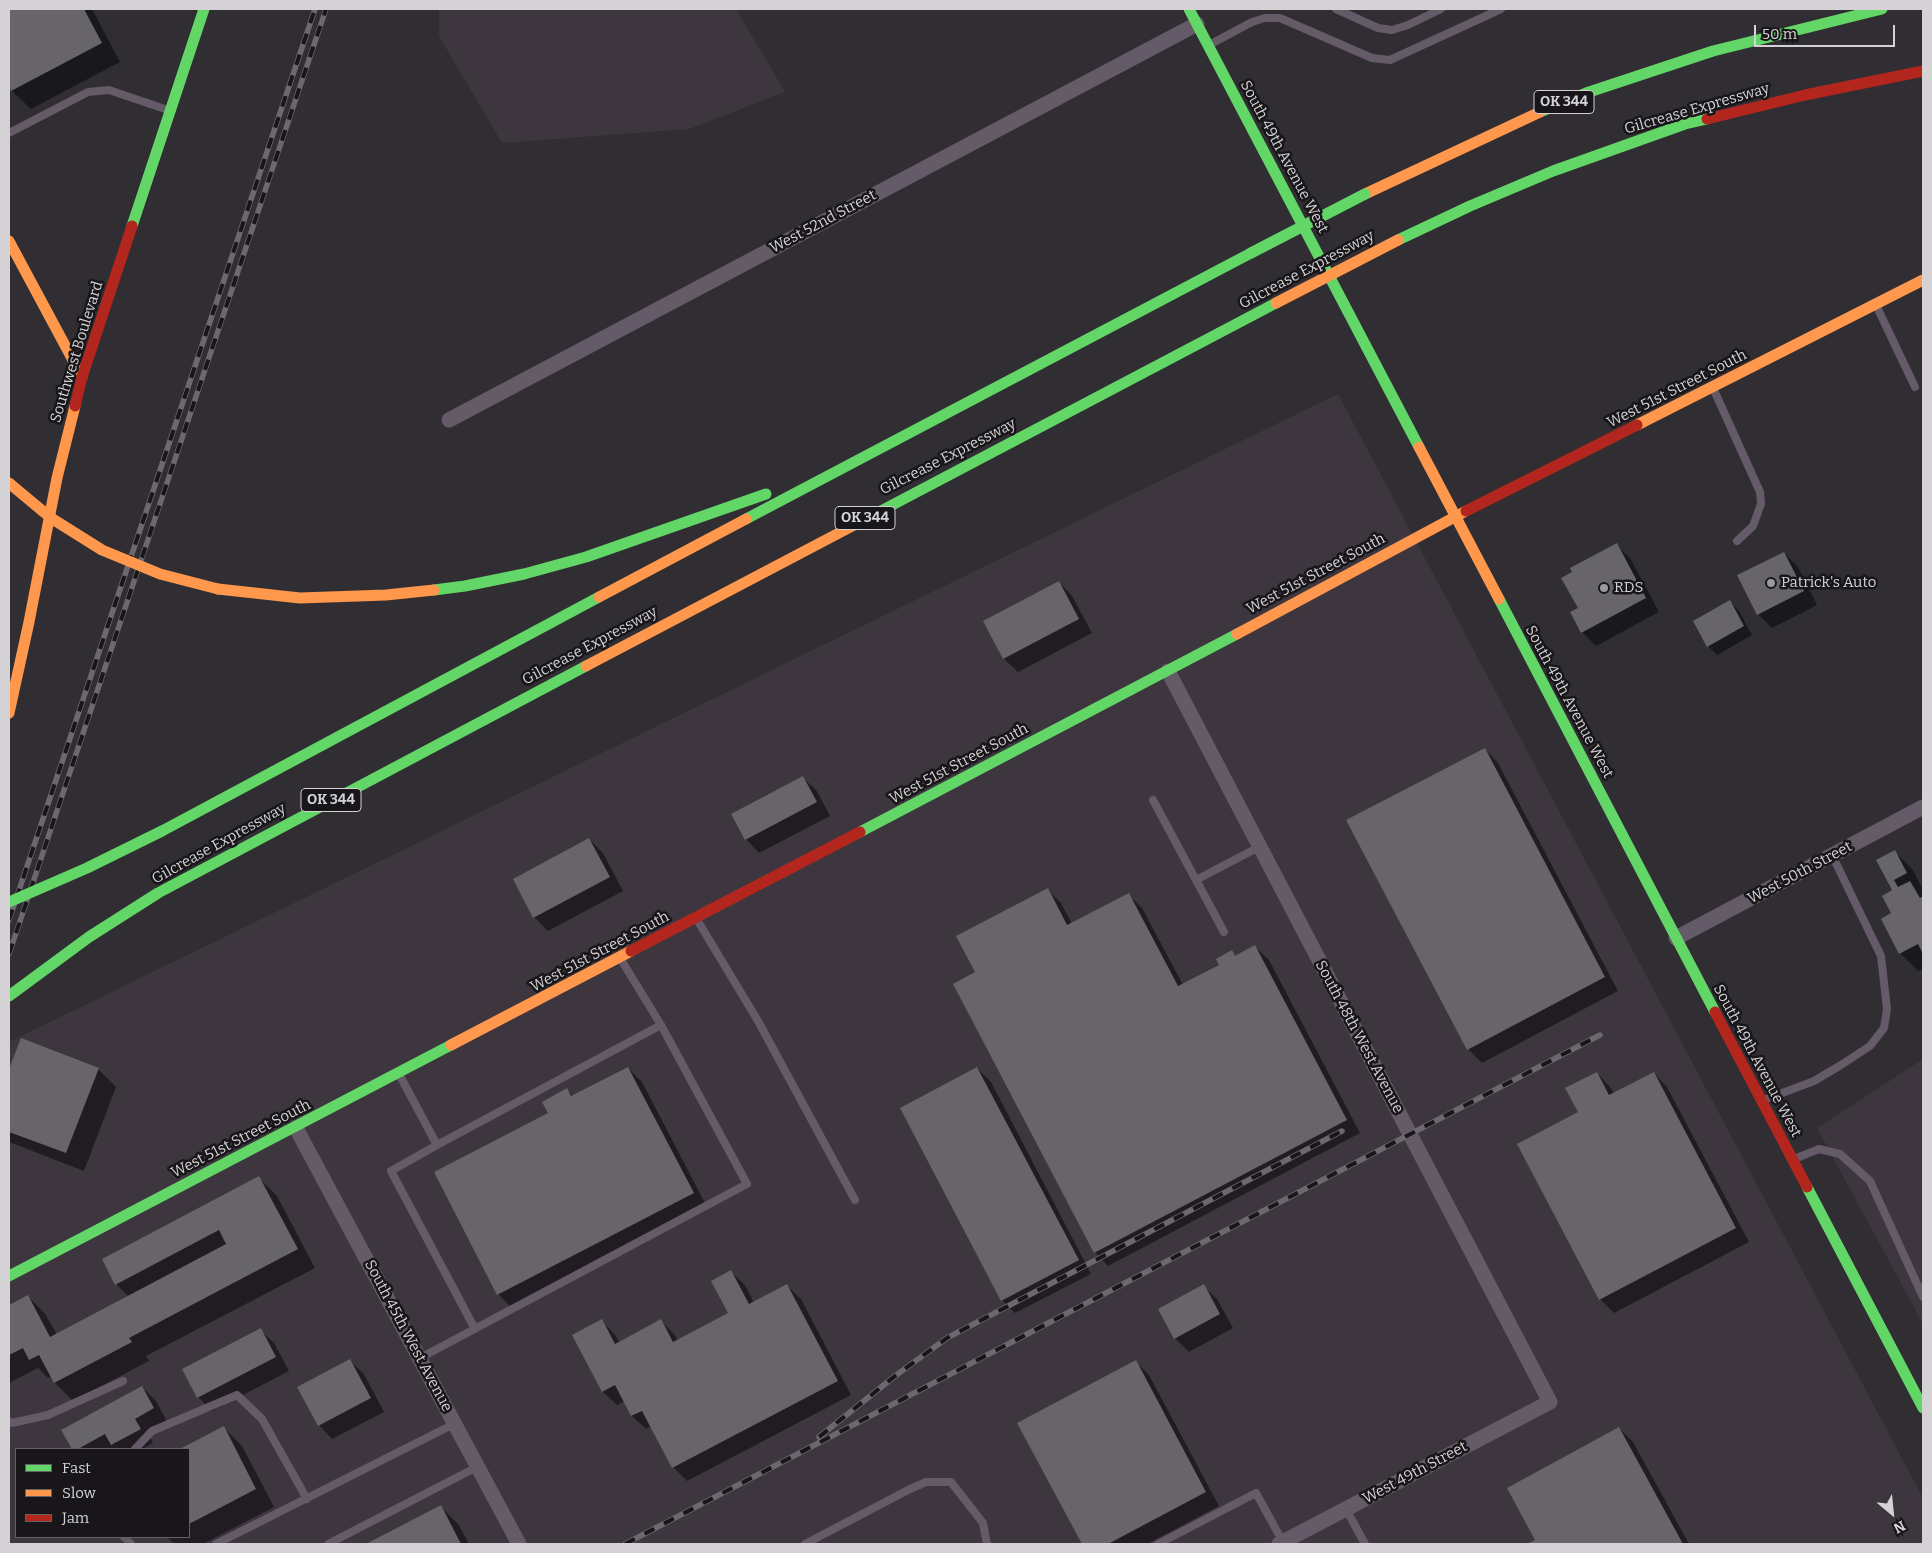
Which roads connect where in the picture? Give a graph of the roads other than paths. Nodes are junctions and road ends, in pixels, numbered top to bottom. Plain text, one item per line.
1 (204, 9) edge
2 (1190, 9) edge
3 (1336, 9) edge
4 (1441, 9) edge
5 (1501, 9) edge
6 (1882, 9) edge
7 (1197, 24) junction
8 (1209, 45) junction
9 (1923, 72) edge
10 (170, 111) junction
11 (9, 133) edge
12 (9, 241) edge
13 (1923, 280) edge
14 (1876, 305) junction
15 (82, 377) junction
16 (1915, 387) dead end
17 (1713, 388) junction
18 (449, 420) dead end
19 (856, 463) junction
20 (9, 483) edge
21 (1455, 517) junction
22 (1737, 541) dead end
23 (1168, 671) junction
24 (9, 713) edge
25 (1153, 800) dead end
26 (1923, 807) edge
27 (1259, 847) junction
28 (1832, 856) junction
29 (1196, 880) junction
30 (9, 902) edge
31 (696, 918) junction
32 (1224, 932) dead end
33 (1676, 938) junction
34 (620, 958) junction
35 (9, 996) edge
36 (661, 1025) junction
37 (399, 1074) junction
38 (1762, 1101) junction
39 (296, 1128) junction
40 (438, 1145) junction
41 (1793, 1160) junction
42 (855, 1200) dead end
43 (9, 1276) edge
44 (1923, 1297) edge
45 (475, 1329) junction
46 (420, 1358) junction
47 (123, 1380) dead end
48 (1550, 1402) joint
49 (1923, 1408) edge
50 (9, 1421) edge
51 (454, 1424) junction
52 (135, 1448) edge
53 (477, 1468) junction
54 (307, 1499) junction
55 (1346, 1509) junction
56 (1281, 1543) edge
57 (216, 1544) edge
58 (328, 1544) edge
59 (519, 1544) edge
60 (805, 1544) edge
61 (987, 1544) edge
62 (1158, 1544) edge
63 (1365, 1544) edge

1 - 10 main road, Southwest Boulevard
2 - 7 main road, South 49th Avenue West
3 - 4 lane
5 - 8 lane
6 - 19 main road, OK 344, bridge
7 - 8 main road, South 49th Avenue West
7 - 18 street, West 52nd Street
8 - 21 main road, South 49th Avenue West
9 - 35 main road, Gilcrease Expressway / OK 344, bridge
10 - 11 lane
10 - 15 main road, Southwest Boulevard
12 - 15 main road
13 - 14 main road, West 51st Street South
14 - 16 lane
14 - 17 main road, West 51st Street South
15 - 24 main road, Southwest Boulevard
17 - 21 main road, West 51st Street South
17 - 22 lane
19 - 20 main road, bridge
19 - 30 main road, OK 344, bridge
21 - 23 main road, West 51st Street South
21 - 33 main road, South 49th Avenue West
23 - 27 street, South 48th West Avenue
23 - 31 main road, West 51st Street South
25 - 29 lane
26 - 28 street, West 50th Street
27 - 29 lane
27 - 48 street, South 48th West Avenue
28 - 33 street, West 50th Street
28 - 38 lane
29 - 32 lane
31 - 34 main road, West 51st Street South
31 - 42 lane
33 - 38 main road, South 49th Avenue West
34 - 36 lane
34 - 37 main road, West 51st Street South
36 - 40 lane
36 - 45 lane
37 - 39 main road, West 51st Street South
37 - 40 lane
38 - 41 main road, South 49th Avenue West
39 - 43 main road, West 51st Street South
39 - 46 street, South 45th West Avenue
40 - 45 lane
41 - 44 lane
41 - 49 main road, South 49th Avenue West
45 - 46 lane
46 - 51 street, South 45th West Avenue
47 - 50 lane
48 - 55 street, West 49th Street
51 - 53 street, South 45th West Avenue
51 - 54 lane
52 - 54 lane
53 - 58 lane
53 - 59 street, South 45th West Avenue
54 - 57 lane
55 - 56 street, West 49th Street
55 - 63 lane
56 - 62 lane
60 - 61 lane

